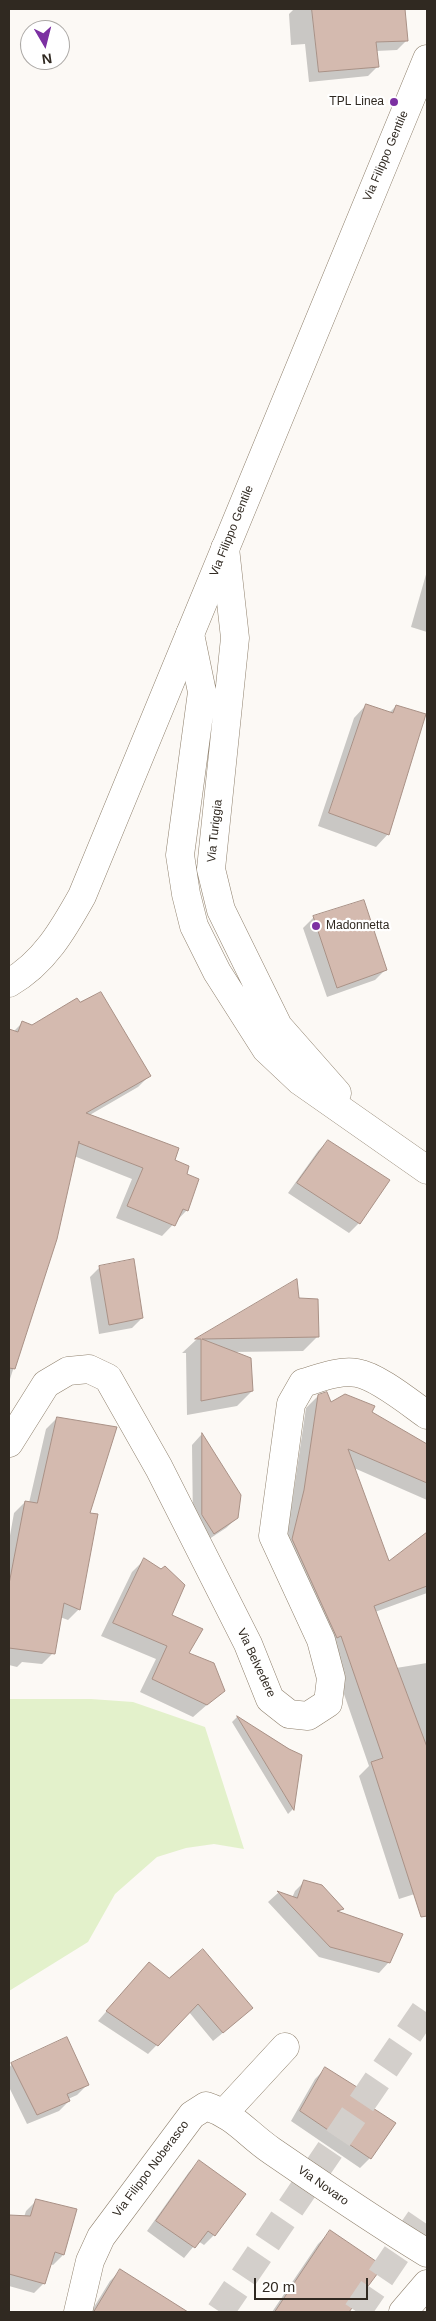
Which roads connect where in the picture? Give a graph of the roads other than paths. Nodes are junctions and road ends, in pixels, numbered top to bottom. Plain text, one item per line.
1 (427, 59) edge
2 (225, 548) junction
3 (190, 634) junction
4 (9, 983) edge
5 (368, 1127) junction
6 (427, 1170) edge
7 (427, 1415) edge
8 (9, 1443) edge
9 (285, 2047) dead end
10 (225, 2112) junction
11 (427, 2253) edge
12 (427, 2284) edge
13 (78, 2312) edge
14 (403, 2312) edge

1 - 2 street, Via Filippo Gentile
2 - 3 street, Via Filippo Gentile
2 - 5 street, Via Turiggia
3 - 4 street, Via Filippo Gentile
3 - 5 street, Via Turiggia
5 - 6 street, Via Turiggia
7 - 8 street, Via Belvedere
9 - 10 street
10 - 11 street, Via Novaro
10 - 13 street, Via Filippo Noberasco
12 - 14 street

